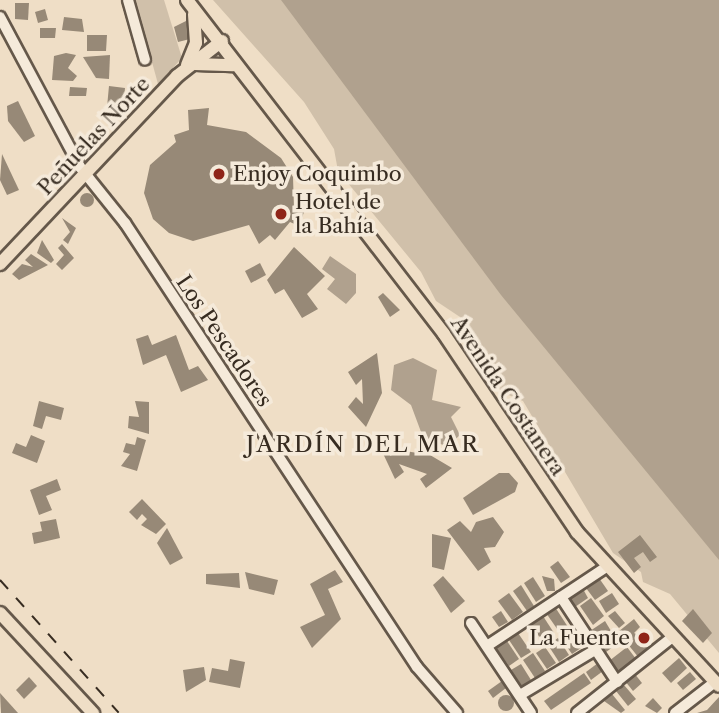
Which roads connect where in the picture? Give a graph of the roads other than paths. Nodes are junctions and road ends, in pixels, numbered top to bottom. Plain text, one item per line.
1 (128, 0) edge
2 (0, 16) edge
3 (219, 43) junction
4 (145, 60) dead end
5 (233, 65) junction
6 (188, 67) junction
7 (177, 76) junction
8 (281, 123) junction
9 (85, 172) junction
10 (0, 264) edge
11 (605, 568) junction
12 (561, 597) junction
13 (0, 613) edge
14 (471, 624) dead end
15 (670, 639) junction
16 (487, 646) junction
17 (595, 650) junction
18 (617, 682) junction
19 (717, 684) edge
20 (520, 695) junction
21 (93, 713) edge
22 (457, 713) edge
23 (531, 713) edge
24 (577, 713) edge
25 (675, 713) edge

1 - 4 street
2 - 9 street, Los Pescadores
3 - 5 main road, Avenida Costanera
3 - 6 main road, Peñuelas Norte
3 - 7 main road, Avenida Costanera
3 - 8 main road, Avenida Costanera
5 - 6 main road
5 - 8 main road, Avenida Costanera
6 - 7 main road, Peñuelas Norte
7 - 9 main road, Peñuelas Norte
8 - 11 main road, Avenida Costanera
9 - 10 main road, Peñuelas Norte
9 - 22 street, Los Pescadores
11 - 12 street
11 - 15 main road, Avenida Costanera
12 - 16 street
12 - 17 street
13 - 21 main road
14 - 16 street
15 - 18 street
15 - 19 main road, Avenida Costanera
16 - 20 street
17 - 18 street
17 - 20 street
18 - 24 street
19 - 25 street
20 - 23 street

